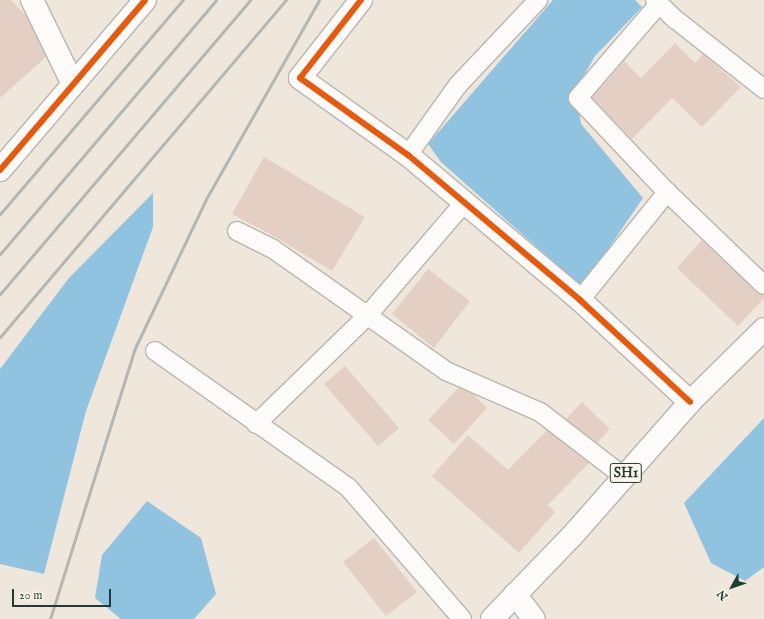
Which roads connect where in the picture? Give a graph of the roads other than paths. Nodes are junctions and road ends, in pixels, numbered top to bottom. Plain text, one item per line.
1 (32, 0) edge
2 (145, 0) edge
3 (361, 0) edge
4 (538, 0) edge
5 (657, 2) edge
6 (73, 84) junction
7 (764, 89) edge
8 (408, 155) junction
9 (1, 168) edge
10 (667, 192) junction
11 (464, 203) junction
12 (237, 231) dead end
13 (764, 285) edge
14 (580, 300) junction
15 (367, 316) junction
16 (764, 330) edge
17 (155, 351) dead end
18 (690, 402) junction
19 (256, 424) junction
20 (623, 476) junction
21 (515, 594) junction
22 (462, 619) edge
23 (492, 619) edge
24 (534, 619) edge

1 - 6 street
2 - 6 street
3 - 8 street
4 - 8 lane
5 - 7 lane
5 - 10 lane
6 - 9 street
8 - 11 street
10 - 13 lane
10 - 14 lane
11 - 14 street
11 - 15 lane
12 - 15 lane
14 - 18 street
15 - 19 lane
15 - 20 lane
16 - 18 street, SH1
17 - 19 lane
18 - 20 street, SH1
19 - 22 lane
20 - 21 street, SH1
21 - 23 street, SH1
21 - 24 street

